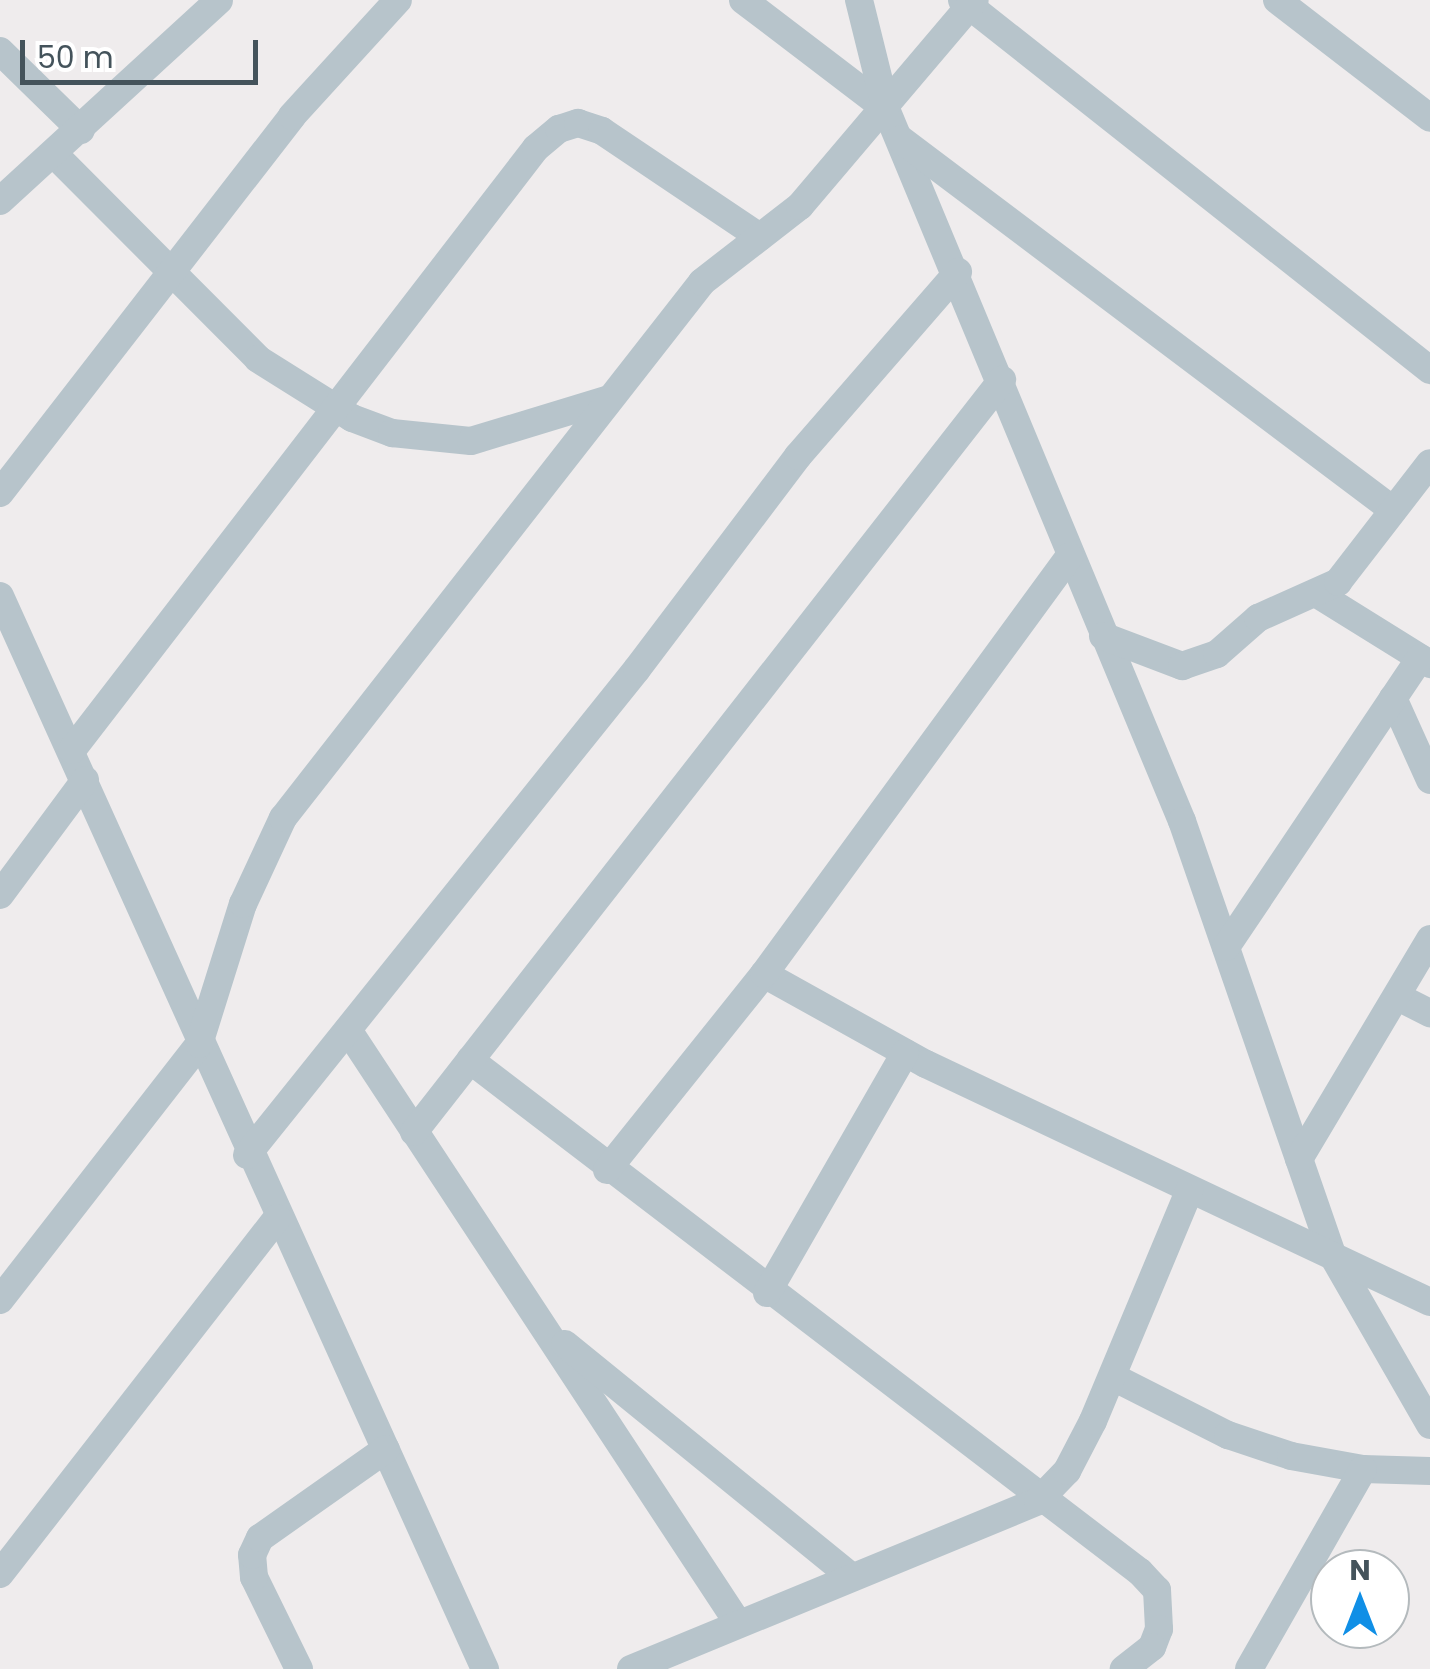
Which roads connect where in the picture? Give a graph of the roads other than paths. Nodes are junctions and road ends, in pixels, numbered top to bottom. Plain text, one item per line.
1 (219, 0) edge
2 (398, 0) edge
3 (743, 0) edge
4 (859, 0) edge
5 (1277, 0) edge
6 (969, 2) edge
7 (0, 52) edge
8 (886, 109) junction
9 (1430, 118) edge
10 (81, 130) junction
11 (899, 138) junction
12 (54, 154) junction
13 (0, 200) edge
14 (760, 237) junction
15 (171, 270) junction
16 (958, 272) junction
17 (1430, 370) edge
18 (1002, 380) junction
19 (610, 398) junction
20 (337, 406) junction
21 (1430, 463) edge
22 (0, 494) edge
23 (1393, 510) junction
24 (1069, 557) junction
25 (1319, 595) junction
26 (1, 600) edge
27 (1103, 636) junction
28 (1425, 661) edge
29 (1393, 698) junction
30 (72, 750) junction
31 (85, 780) junction
32 (1430, 780) edge
33 (0, 895) edge
34 (1430, 939) edge
35 (1226, 947) junction
36 (764, 974) junction
37 (1398, 997) junction
38 (1430, 1013) edge
39 (348, 1030) junction
40 (200, 1044) junction
41 (905, 1053) junction
42 (470, 1060) junction
43 (414, 1132) junction
44 (247, 1155) junction
45 (1300, 1159) junction
46 (607, 1170) junction
47 (1190, 1189) junction
48 (277, 1218) junction
49 (1333, 1256) junction
50 (767, 1293) junction
51 (0, 1300) edge
52 (1430, 1302) edge
53 (544, 1327) junction
54 (1114, 1377) junction
55 (1430, 1426) edge
56 (386, 1449) junction
57 (1363, 1469) junction
58 (1430, 1471) edge
59 (1038, 1501) junction
60 (0, 1574) edge
61 (852, 1576) junction
62 (736, 1620) junction
63 (289, 1663) edge
64 (485, 1669) edge
65 (631, 1669) edge
66 (1124, 1669) edge
67 (1249, 1669) edge

1 - 10 street
2 - 15 street
3 - 8 street
4 - 8 street
5 - 9 street
6 - 8 street
6 - 17 street
7 - 10 street
8 - 11 street
8 - 14 street
10 - 12 street
11 - 16 street
11 - 23 street
12 - 13 street
12 - 15 street
14 - 19 street
14 - 20 street
15 - 20 street
15 - 22 street
16 - 18 street
16 - 39 street
18 - 24 street
18 - 42 street
19 - 20 street
19 - 40 street
20 - 30 street
21 - 23 street
23 - 25 street
24 - 27 street
24 - 36 street
25 - 27 street
25 - 28 street
26 - 30 street
27 - 35 street
28 - 29 street
29 - 32 street
29 - 35 street
30 - 31 street
31 - 33 street
31 - 40 street
34 - 37 street
35 - 45 street
36 - 41 street
36 - 46 street
37 - 38 street
37 - 45 street
39 - 43 street
39 - 44 street
40 - 44 street
40 - 51 street
41 - 47 street
41 - 50 street
42 - 43 street
42 - 46 street
43 - 53 street
44 - 48 street
45 - 49 street
46 - 50 street
47 - 49 street
47 - 54 street
48 - 56 street
48 - 60 street
49 - 52 street
49 - 55 street
50 - 59 street
53 - 61 street
53 - 62 street
54 - 57 street
54 - 59 street
56 - 63 street
56 - 64 street
57 - 58 street
57 - 67 street
59 - 61 street
59 - 66 street
61 - 62 street
62 - 65 street

